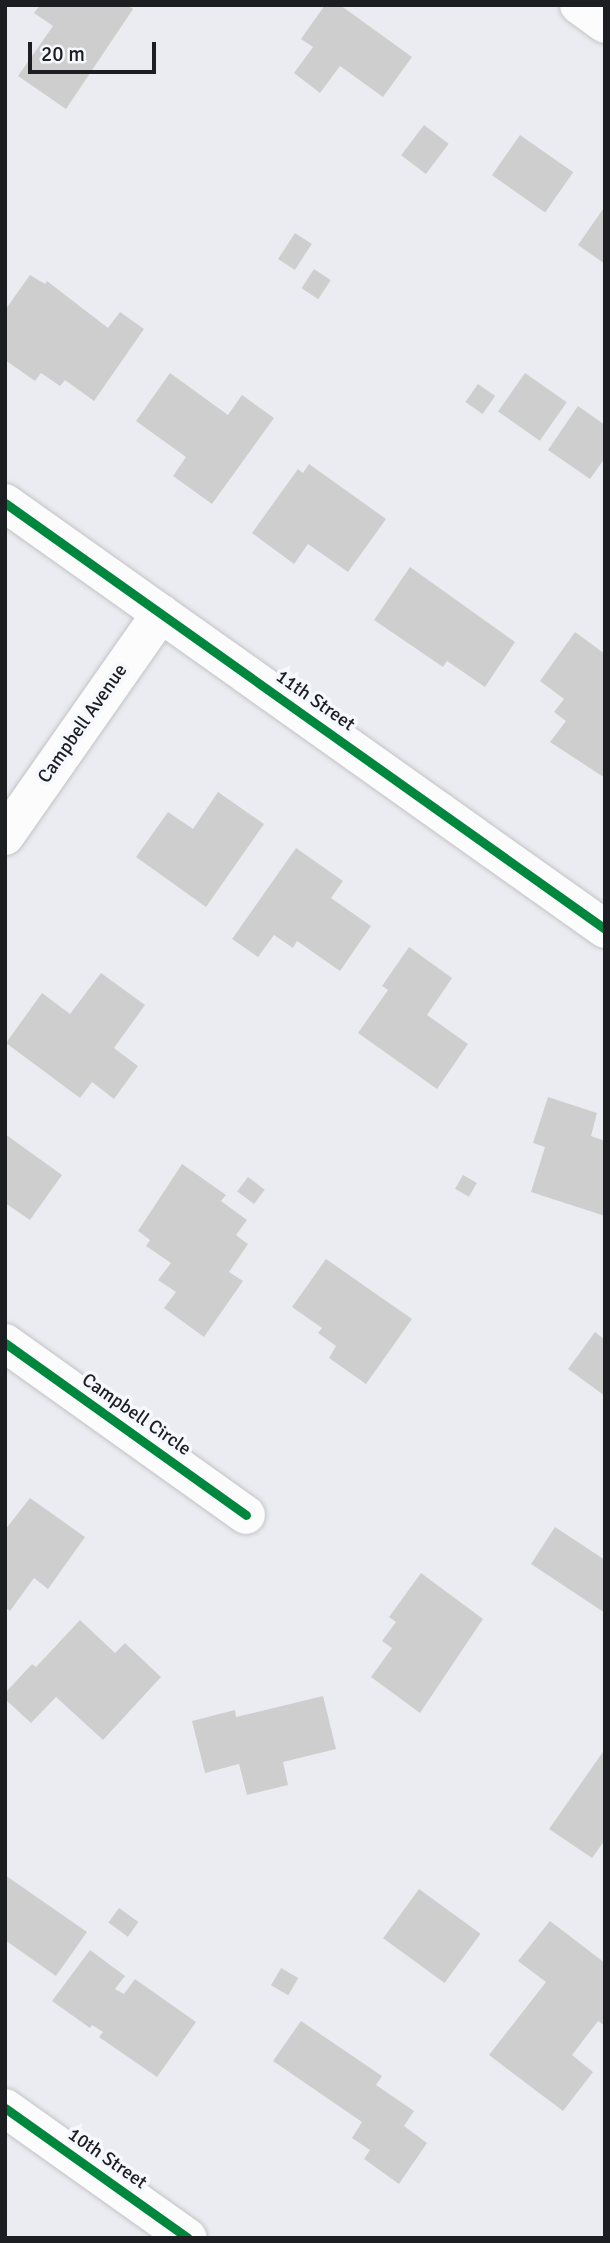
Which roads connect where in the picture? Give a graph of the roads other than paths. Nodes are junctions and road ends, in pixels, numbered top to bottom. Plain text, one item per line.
1 (579, 5) edge
2 (605, 24) edge
3 (5, 503) edge
4 (160, 613) junction
5 (5, 835) edge
6 (605, 929) edge
7 (5, 1343) edge
8 (246, 1515) dead end
9 (5, 2108) edge
10 (188, 2238) edge

1 - 2 street
3 - 4 street, 11th Street
4 - 5 street, Campbell Avenue
4 - 6 street, 11th Street
7 - 8 street, Campbell Circle
9 - 10 street, 10th Street

